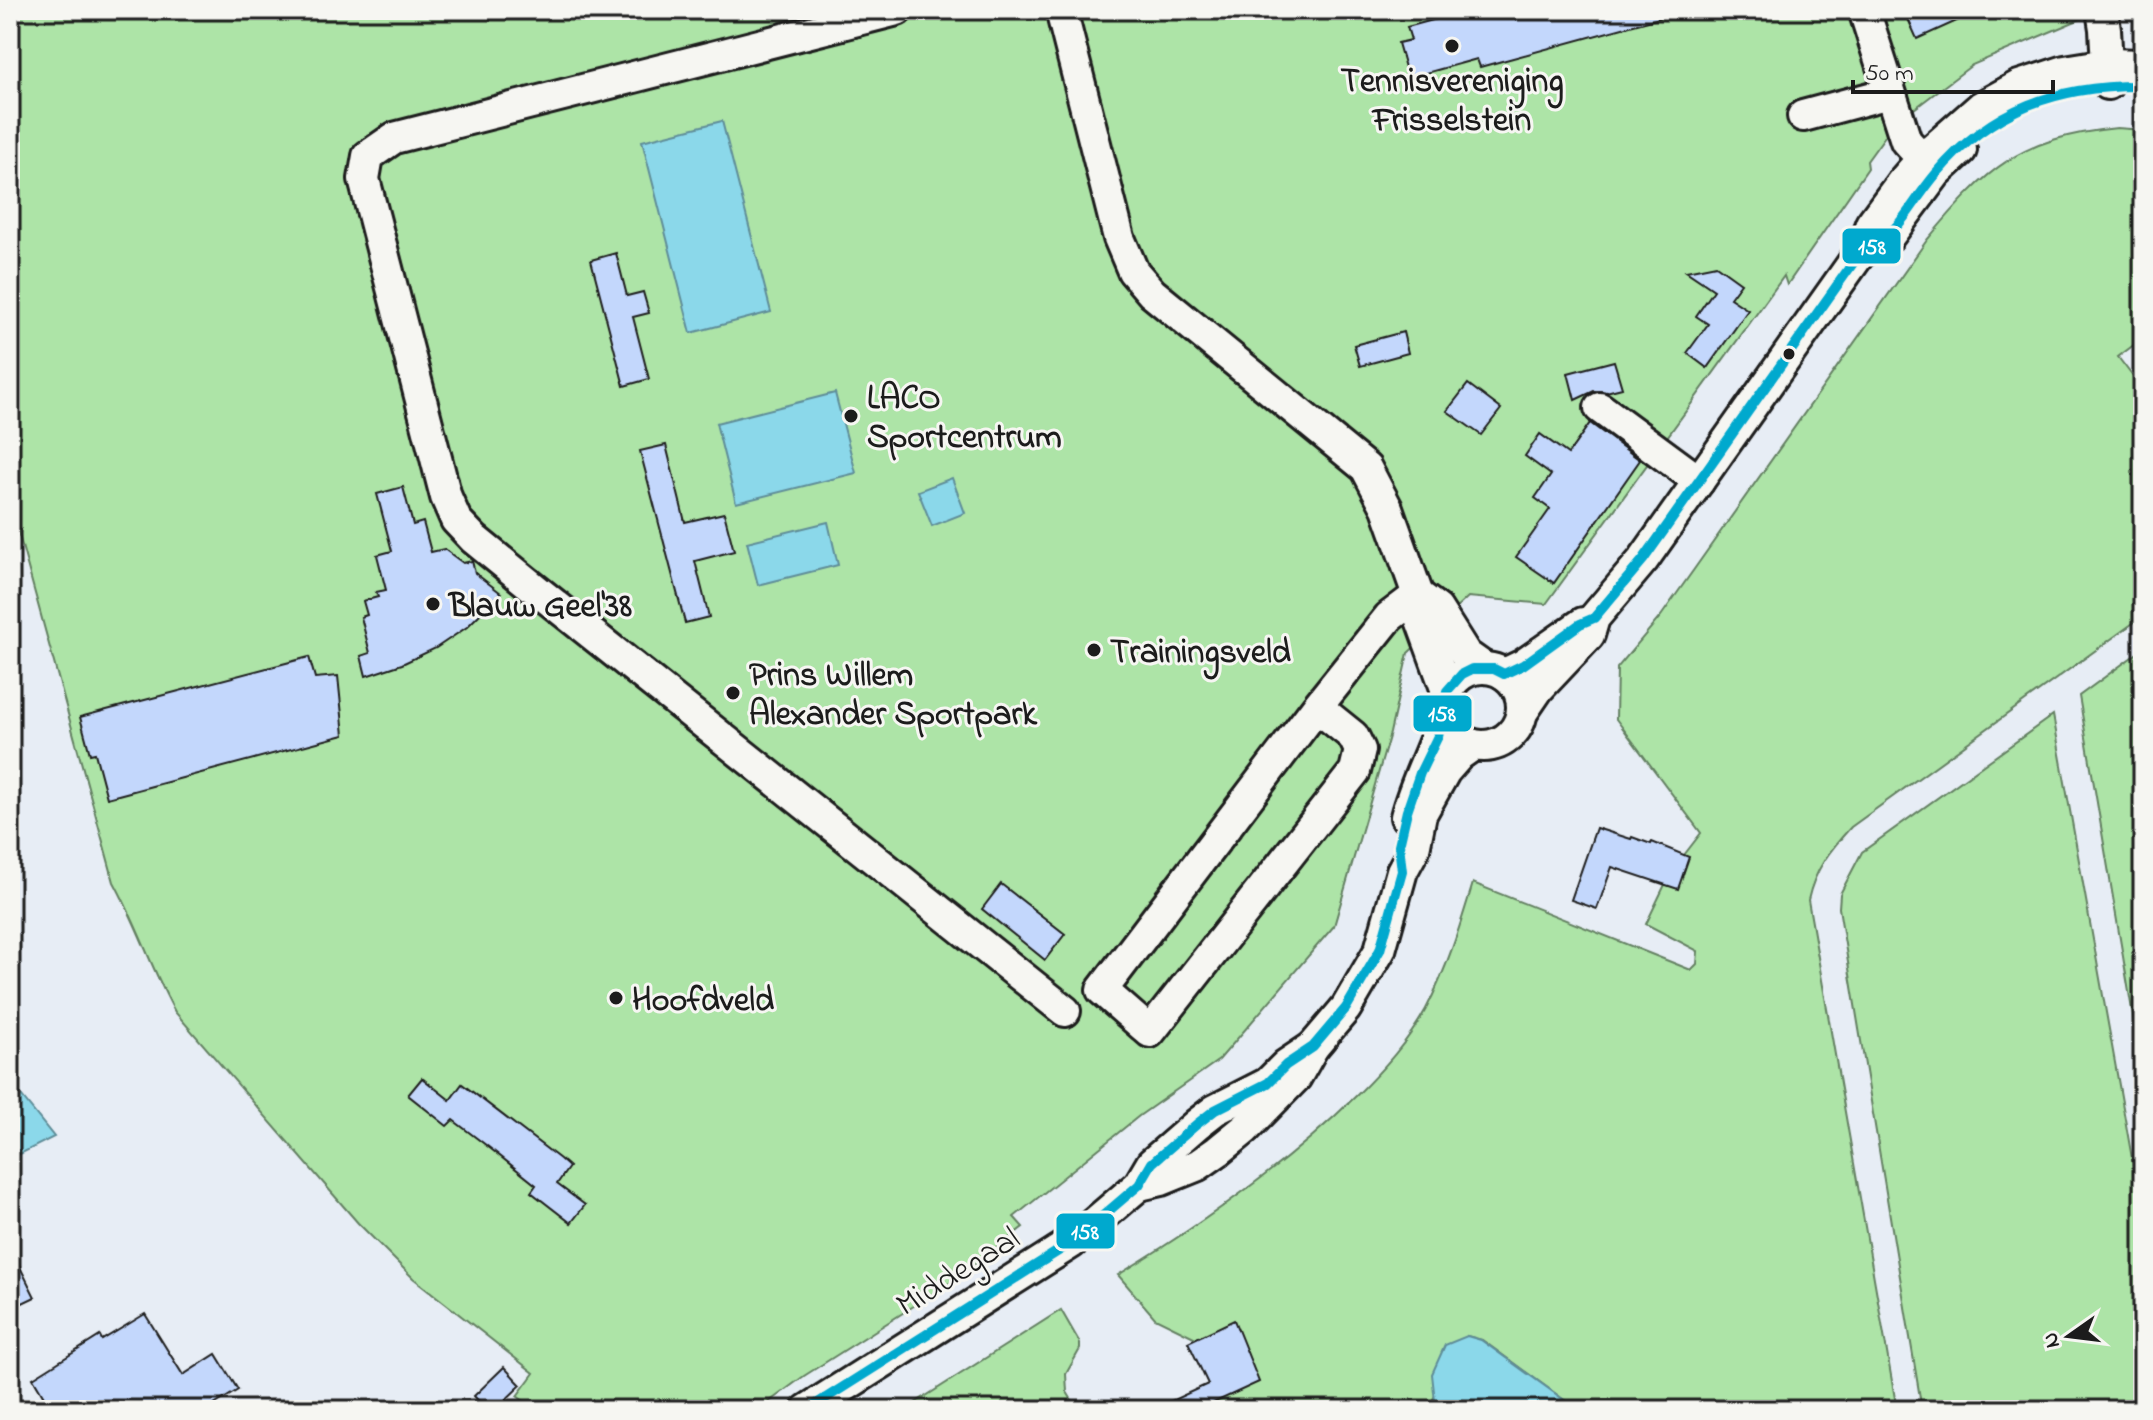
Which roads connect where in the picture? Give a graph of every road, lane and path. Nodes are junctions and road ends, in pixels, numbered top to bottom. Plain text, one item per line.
1 (897, 10) edge
2 (1061, 10) edge
3 (1864, 10) edge
4 (2102, 10) edge
5 (2143, 65) edge
6 (2108, 74) junction
7 (2143, 86) edge
8 (1889, 93) junction
9 (1803, 116) dead end
10 (1929, 166) junction
11 (1600, 408) dead end
12 (1699, 481) junction
13 (1418, 595) junction
14 (1594, 618) junction
15 (1494, 670) junction
16 (1446, 702) junction
17 (1317, 707) junction
18 (1523, 711) junction
19 (1473, 745) junction
20 (1402, 871) junction
21 (1065, 1011) dead end
22 (807, 1410) edge

1 - 21 street
2 - 13 street
3 - 8 street
4 - 6 street
5 - 6 street
6 - 7 street
6 - 10 street
8 - 9 street
8 - 10 street
10 - 12 street
11 - 12 street
12 - 14 street
13 - 15 street
13 - 16 street
13 - 17 street
14 - 15 street
14 - 18 street
15 - 16 street
15 - 18 street
16 - 19 street
16 - 20 street, Middegaal
17 - 17 street
18 - 19 street
19 - 20 street, Middegaal
20 - 22 street, Middegaal

